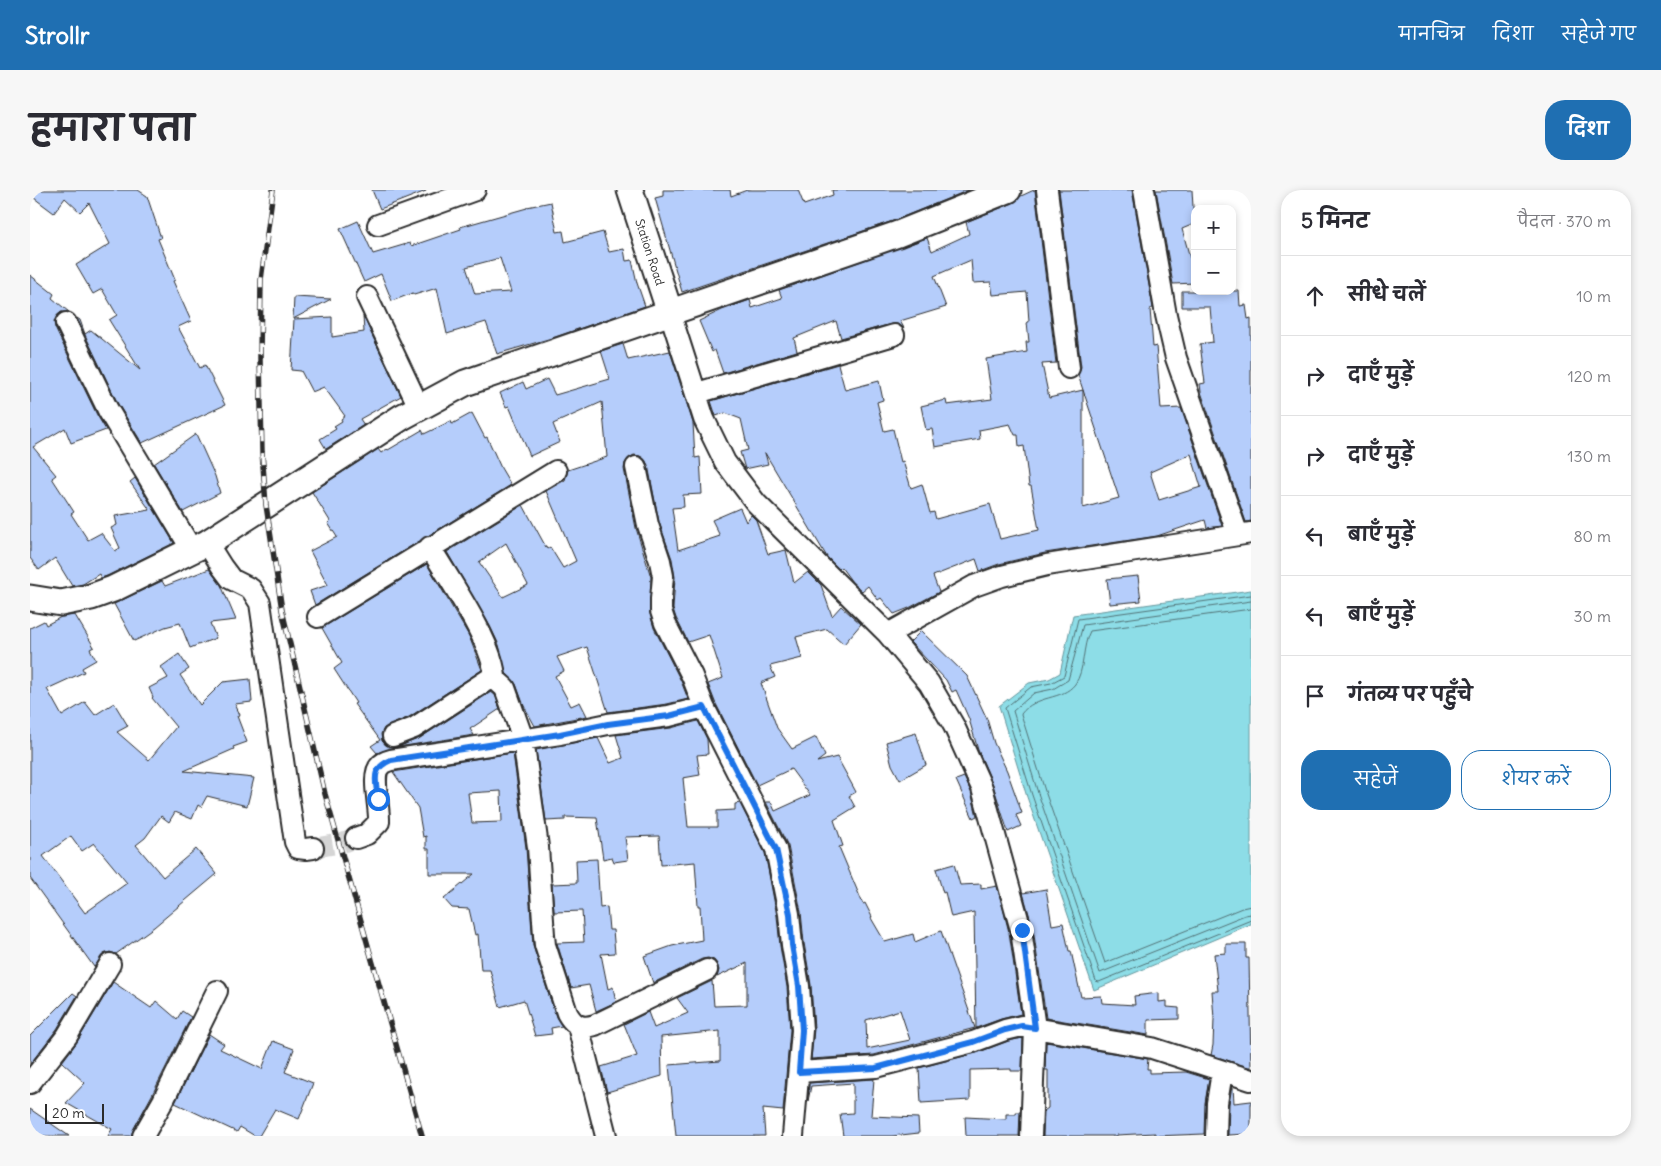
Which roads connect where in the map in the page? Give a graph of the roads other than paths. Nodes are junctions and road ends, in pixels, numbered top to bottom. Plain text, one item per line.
1 (475, 190) edge
2 (630, 190) edge
3 (1008, 190) edge
4 (1047, 190) edge
5 (1144, 190) edge
6 (378, 226) dead end
7 (367, 297) dead end
8 (670, 313) junction
9 (66, 323) dead end
10 (894, 335) dead end
11 (1069, 368) dead end
12 (697, 393) junction
13 (419, 407) junction
14 (636, 467) dead end
15 (556, 471) dead end
16 (1244, 534) edge
17 (199, 547) junction
18 (430, 547) junction
19 (30, 598) edge
20 (318, 617) dead end
21 (888, 634) junction
22 (495, 679) junction
23 (704, 707) junction
24 (393, 736) dead end
25 (523, 739) junction
26 (356, 838) tunnel mouth
27 (313, 848) tunnel mouth
28 (110, 964) dead end
29 (706, 970) dead end
30 (217, 991) dead end
31 (578, 1026) junction
32 (1035, 1028) junction
33 (799, 1072) junction
34 (1222, 1072) junction
35 (1251, 1080) edge
36 (30, 1083) edge
37 (143, 1136) edge
38 (606, 1136) edge
39 (793, 1136) edge
40 (1032, 1136) edge
41 (1216, 1136) edge

1 - 6 street
2 - 8 street, Station Road
3 - 8 street
4 - 11 street
5 - 16 street
7 - 13 street
8 - 12 street
8 - 13 street
9 - 17 street
10 - 12 street
12 - 21 street
13 - 17 street
14 - 23 street
15 - 18 street
16 - 21 street
17 - 19 street
17 - 27 street
18 - 20 street
18 - 22 street
21 - 32 street
22 - 24 street
22 - 25 street
23 - 25 street
23 - 33 street
25 - 26 street
25 - 31 street
28 - 36 street
29 - 31 street
30 - 37 street
31 - 38 street
32 - 33 street
32 - 34 street
32 - 40 street
33 - 39 street
34 - 35 street
34 - 41 street

